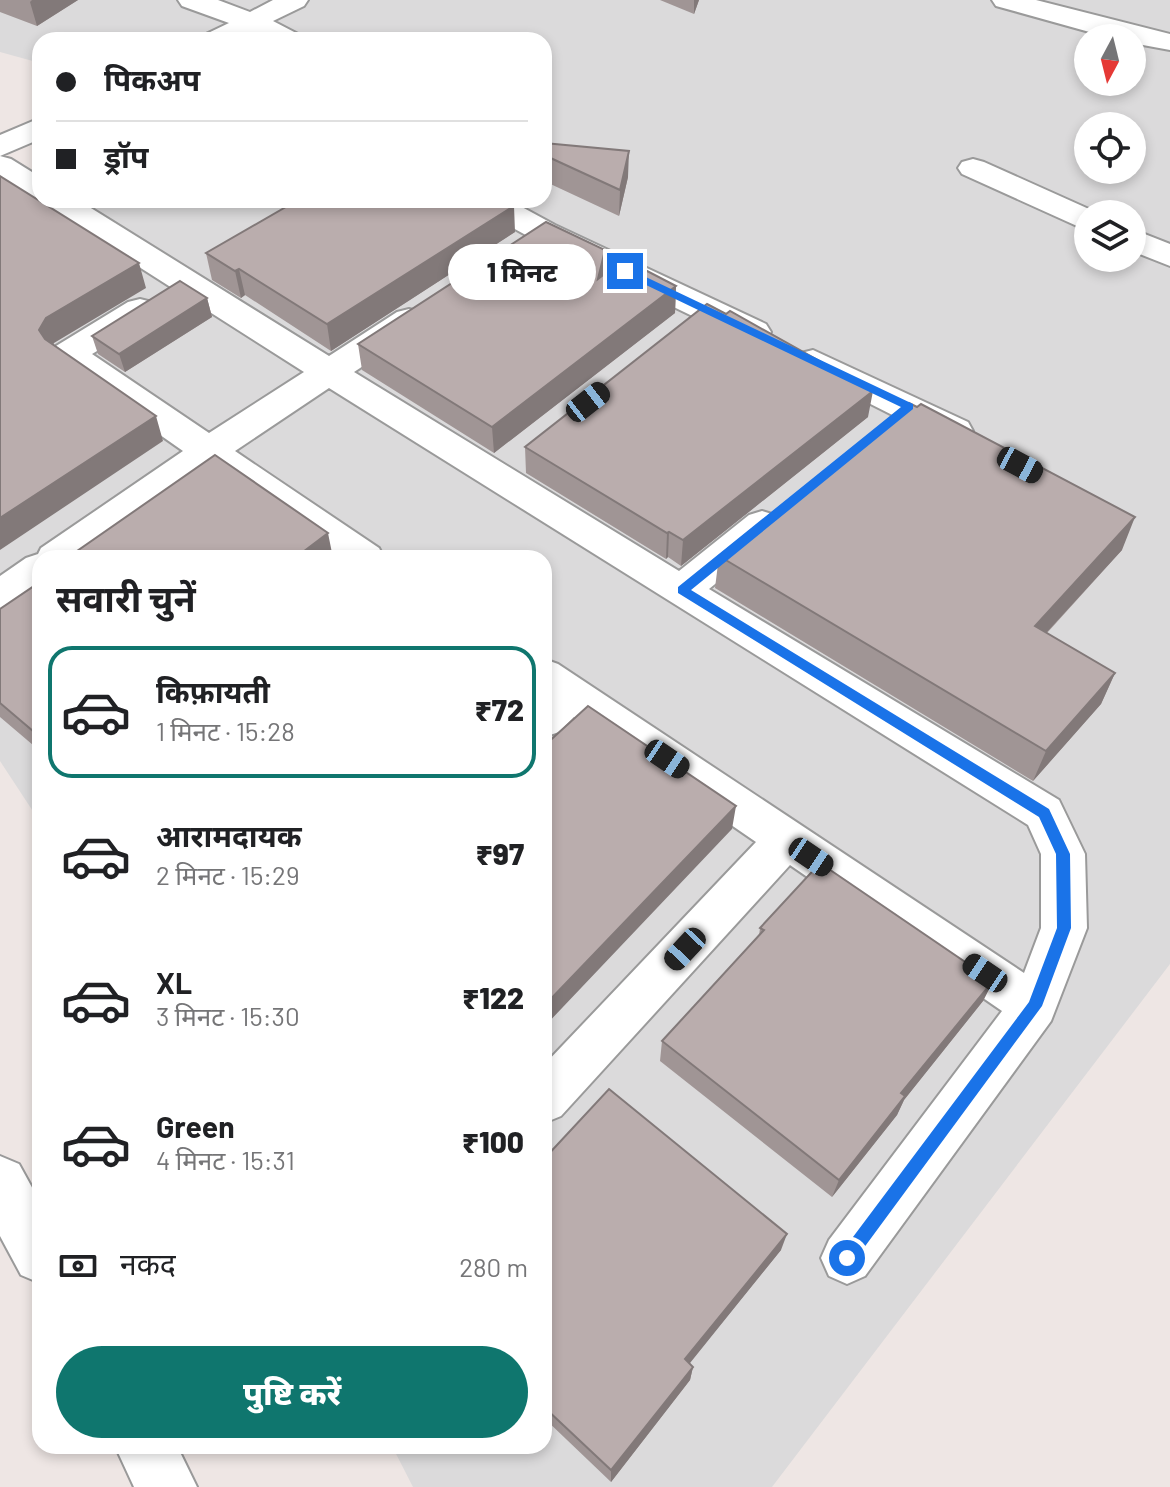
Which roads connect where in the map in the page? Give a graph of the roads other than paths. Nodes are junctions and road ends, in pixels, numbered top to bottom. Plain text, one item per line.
1 (192, 0) edge
2 (294, 0) edge
3 (1006, 0) edge
4 (253, 22) junction
5 (232, 32) edge
6 (272, 32) edge
7 (1170, 42) edge
8 (32, 131) edge
9 (0, 147) edge
10 (0, 165) edge
11 (973, 168) dead end
12 (32, 185) edge
13 (69, 208) edge
14 (495, 208) edge
15 (1074, 213) edge
16 (1146, 245) edge
17 (1170, 256) edge
18 (185, 282) junction
19 (437, 301) edge
20 (330, 371) junction
21 (909, 407) junction
22 (873, 436) edge
23 (978, 443) edge
24 (208, 451) junction
25 (790, 503) edge
26 (66, 550) edge
27 (353, 550) edge
28 (32, 574) edge
29 (682, 590) junction
30 (0, 596) edge
31 (553, 696) edge
32 (786, 840) junction
33 (1034, 1006) junction
34 (552, 1091) edge
35 (0, 1182) edge
36 (32, 1241) edge
37 (847, 1258) dead end
38 (148, 1454) edge
39 (167, 1487) edge

1 - 4 street
2 - 4 street
3 - 7 street
4 - 5 street
4 - 6 street
8 - 9 street
10 - 12 street
11 - 15 street
13 - 18 street
14 - 21 street
16 - 17 street
18 - 20 street
18 - 24 street
19 - 20 street
20 - 24 street
20 - 29 street
21 - 22 street
21 - 23 street
24 - 26 street
24 - 27 street
25 - 29 street
28 - 30 street
29 - 33 street
31 - 32 street
32 - 33 street
32 - 34 street
33 - 37 street
35 - 36 street
38 - 39 street

